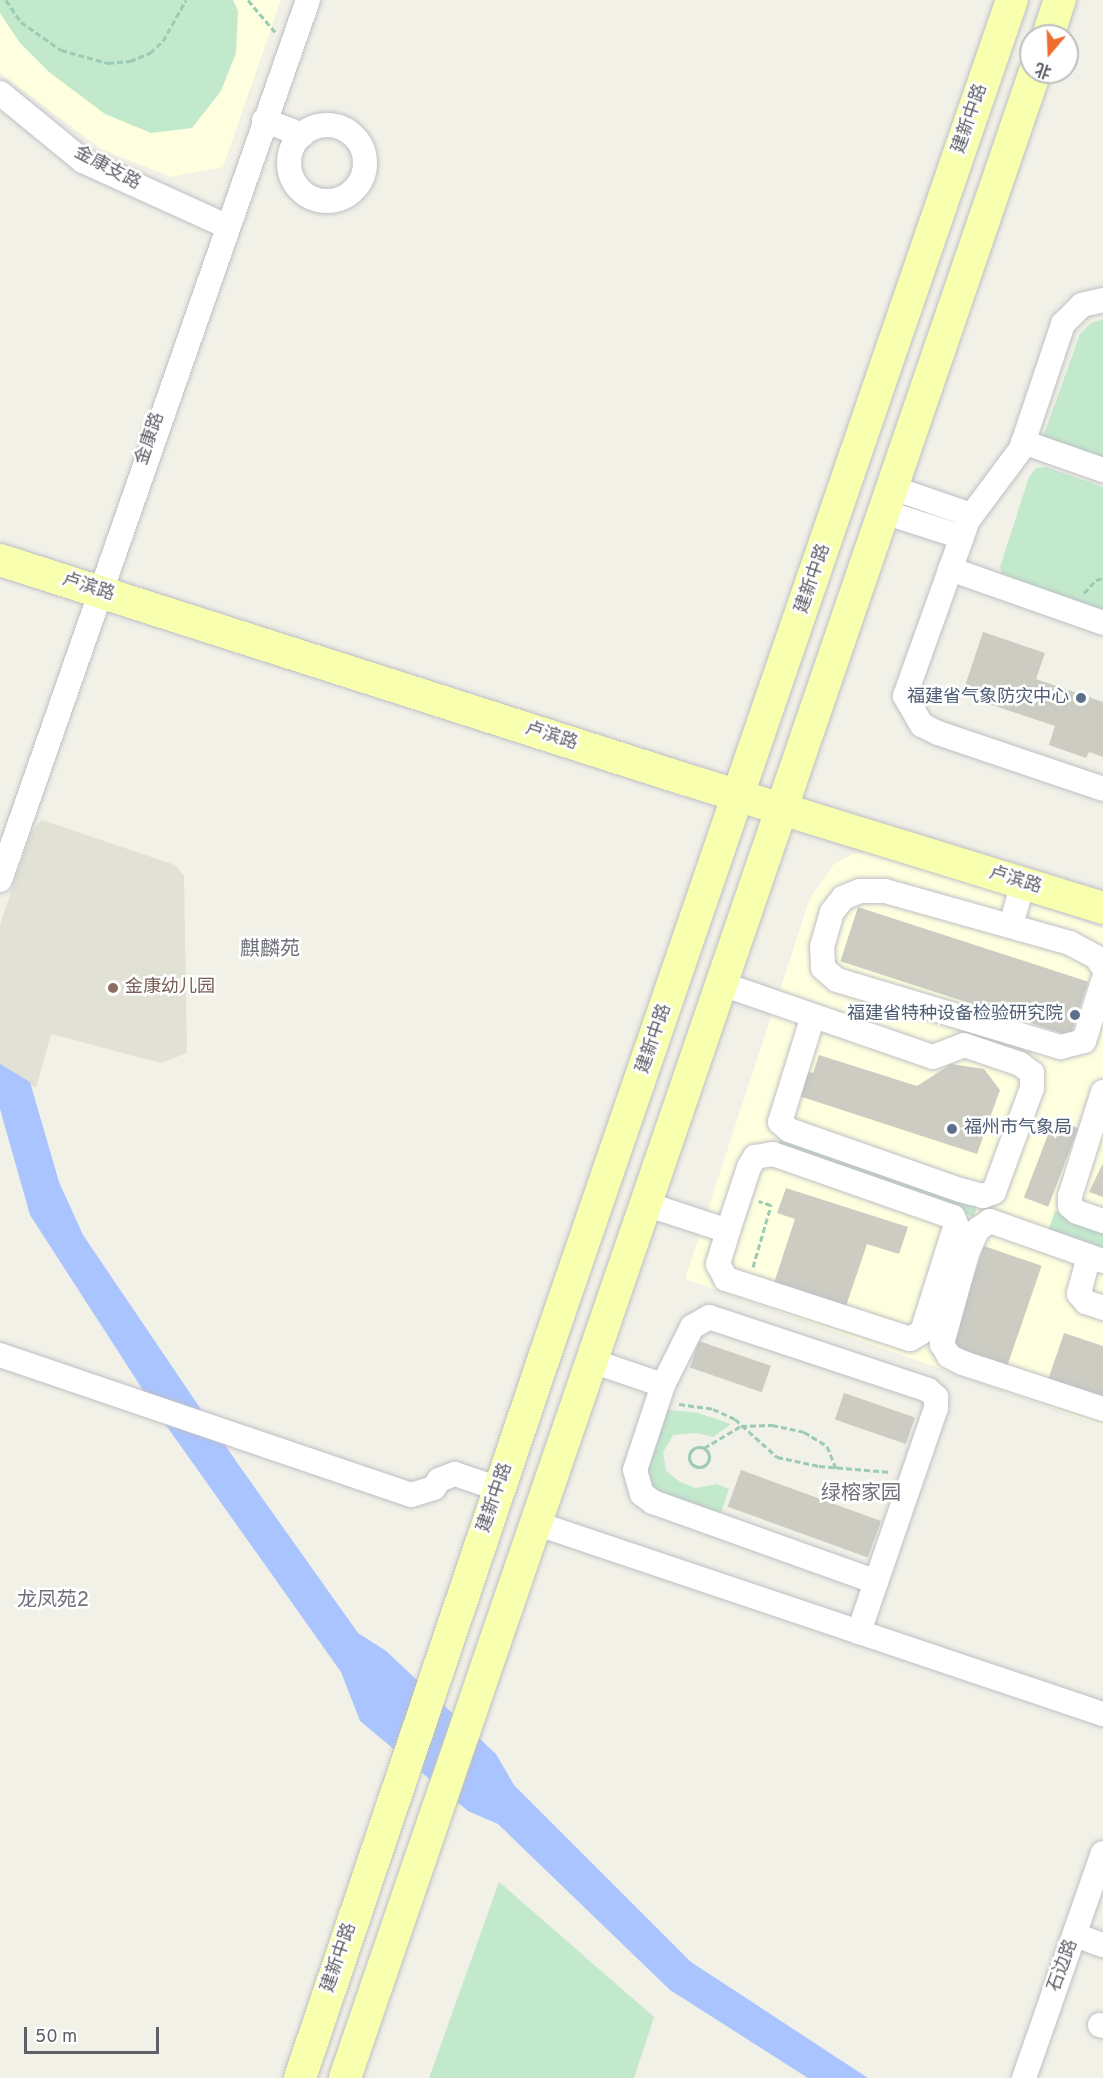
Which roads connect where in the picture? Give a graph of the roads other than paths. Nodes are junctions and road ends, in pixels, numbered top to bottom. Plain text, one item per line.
1 (308, 0) edge
2 (1012, 0) edge
3 (1060, 0) edge
4 (1052, 24) edge
5 (1031, 84) edge
6 (0, 93) edge
7 (264, 120) junction
8 (302, 135) junction
9 (251, 156) junction
10 (290, 170) junction
11 (226, 226) junction
12 (1103, 300) edge
13 (1023, 442) junction
14 (1103, 470) edge
15 (889, 500) junction
16 (971, 515) junction
17 (962, 537) junction
18 (0, 540) edge
19 (0, 560) edge
20 (950, 569) junction
21 (101, 582) junction
22 (1103, 623) edge
23 (742, 786) junction
24 (1103, 789) edge
25 (786, 800) junction
26 (0, 880) edge
27 (1023, 883) junction
28 (1103, 886) edge
29 (1103, 908) edge
30 (1011, 925) junction
31 (1103, 967) edge
32 (1103, 981) edge
33 (722, 984) junction
34 (813, 1016) junction
35 (1103, 1092) edge
36 (1097, 1132) edge
37 (646, 1204) junction
38 (1103, 1221) edge
39 (728, 1231) junction
40 (1096, 1258) edge
41 (1103, 1308) edge
42 (0, 1355) edge
43 (592, 1361) junction
44 (660, 1394) junction
45 (1103, 1409) edge
46 (499, 1489) junction
47 (538, 1524) junction
48 (876, 1582) junction
49 (859, 1632) junction
50 (1103, 1714) edge
51 (1103, 1852) edge
52 (1075, 1935) junction
53 (1103, 1945) edge
54 (300, 2078) edge
55 (345, 2078) edge
56 (1024, 2078) edge

1 - 7 street, 金康路
2 - 23 main road, 建新中路
3 - 4 main road
5 - 15 main road
6 - 11 street, 金康支路
7 - 8 street
7 - 9 street, 金康路
8 - 10 street
8 - 10 street
9 - 10 street
9 - 11 street, 金康路
11 - 21 street, 金康路
12 - 13 street
13 - 14 street
13 - 16 street
15 - 16 street
15 - 17 street
15 - 25 main road
16 - 17 street
17 - 20 street
18 - 21 main road
19 - 21 main road, 卢滨路
20 - 22 street
20 - 24 street
21 - 23 main road, 卢滨路
21 - 26 street, 金康路
23 - 25 main road, 卢滨路
23 - 46 main road, 建新中路
25 - 27 main road, 卢滨路
25 - 28 main road
25 - 33 main road
27 - 29 main road, 卢滨路
27 - 30 street
30 - 31 street
30 - 32 street
33 - 34 street
33 - 37 main road
34 - 34 street
35 - 36 street
36 - 38 street
37 - 39 street
37 - 43 main road
39 - 39 street
40 - 41 street
40 - 45 street
42 - 46 street
43 - 44 street
43 - 47 main road
44 - 48 street
44 - 48 street
46 - 54 main road, 建新中路
47 - 49 street
47 - 55 main road
48 - 49 street
49 - 50 street
51 - 52 street, 石边路
52 - 53 street
52 - 56 street, 石边路

